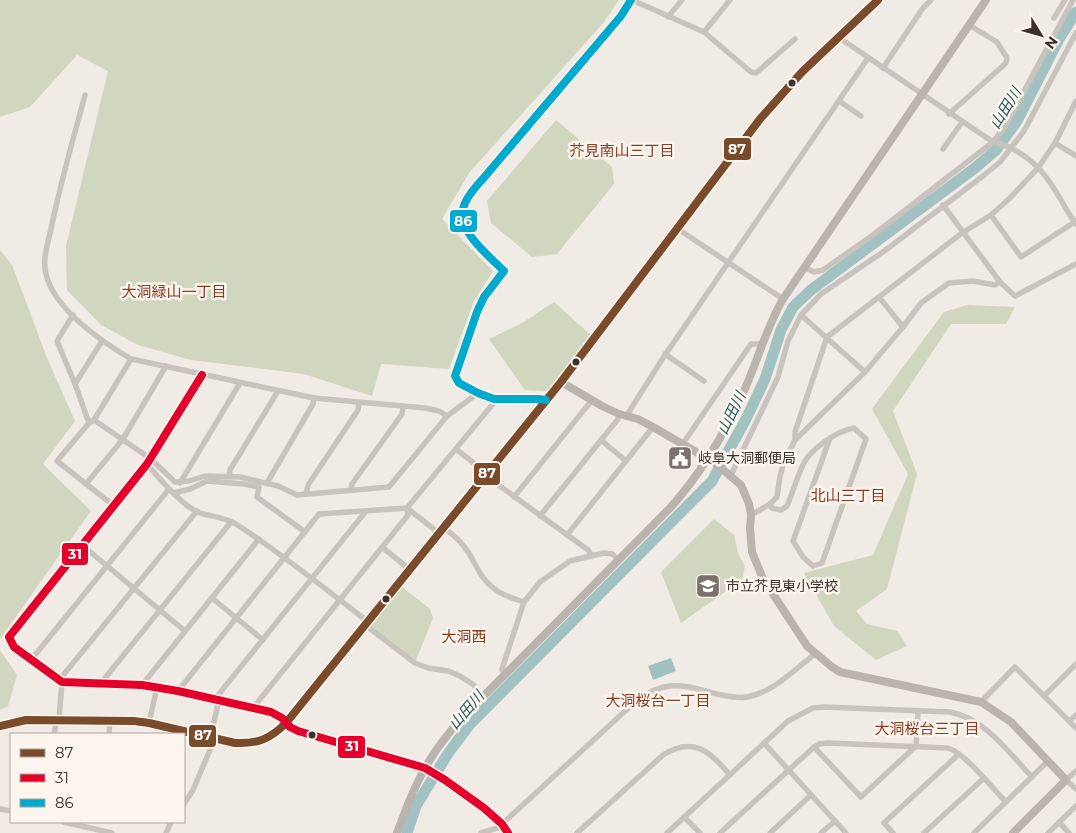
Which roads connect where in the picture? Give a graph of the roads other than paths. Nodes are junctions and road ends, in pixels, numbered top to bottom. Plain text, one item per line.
1 (632, 0) edge
2 (682, 0) edge
3 (730, 0) edge
4 (878, 0) edge
5 (931, 0) edge
6 (986, 0) edge
7 (1065, 0) edge
8 (1073, 0) edge
9 (668, 17) junction
10 (1054, 18) dead end
11 (970, 25) junction
12 (704, 32) junction
13 (1076, 35) edge
14 (840, 36) junction
15 (795, 39) dead end
16 (868, 58) junction
17 (883, 68) junction
18 (85, 95) dead end
19 (922, 95) junction
20 (839, 101) junction
21 (1076, 101) edge
22 (949, 114) junction
23 (861, 116) dead end
24 (1070, 116) junction
25 (1076, 119) edge
26 (962, 122) junction
27 (995, 142) junction
28 (1055, 143) junction
29 (1010, 147) junction
30 (943, 150) dead end
31 (1076, 156) edge
32 (1038, 168) junction
33 (944, 205) junction
34 (991, 215) junction
35 (1076, 222) edge
36 (678, 229) junction
37 (962, 233) junction
38 (729, 262) junction
39 (1076, 264) edge
40 (804, 267) junction
41 (1000, 282) junction
42 (879, 296) junction
43 (783, 299) junction
44 (73, 314) junction
45 (801, 315) junction
46 (903, 327) junction
47 (827, 337) junction
48 (102, 341) junction
49 (761, 344) junction
50 (665, 354) junction
51 (131, 359) junction
52 (166, 366) junction
53 (865, 372) junction
54 (202, 375) junction
55 (704, 381) dead end
56 (561, 382) junction
57 (240, 383) junction
58 (75, 384) junction
59 (278, 392) junction
60 (478, 393) junction
61 (314, 398) junction
62 (494, 399) junction
63 (546, 400) junction
64 (592, 400) junction
65 (359, 403) junction
66 (403, 407) junction
67 (623, 414) junction
68 (447, 416) junction
69 (92, 421) junction
70 (653, 428) junction
71 (830, 438) junction
72 (123, 439) junction
73 (601, 440) junction
74 (795, 440) junction
75 (682, 445) junction
76 (456, 449) junction
77 (149, 461) junction
78 (626, 461) junction
79 (712, 461) junction
80 (728, 473) junction
81 (229, 476) junction
82 (486, 476) junction
83 (180, 483) junction
84 (267, 483) junction
85 (86, 484) junction
86 (351, 490) junction
87 (172, 491) junction
88 (306, 494) junction
89 (514, 497) junction
90 (770, 504) junction
91 (113, 505) junction
92 (407, 508) junction
93 (197, 511) junction
94 (366, 511) junction
95 (751, 514) junction
96 (540, 516) junction
97 (231, 522) junction
98 (441, 530) junction
99 (305, 532) junction
100 (567, 535) junction
101 (258, 539) junction
102 (82, 545) junction
103 (382, 547) junction
104 (592, 556) junction
105 (285, 559) junction
106 (619, 560) junction
107 (107, 566) junction
108 (409, 569) junction
109 (312, 579) junction
110 (134, 588) junction
111 (212, 598) junction
112 (339, 600) junction
113 (524, 602) junction
114 (160, 610) junction
115 (237, 618) junction
116 (366, 623) junction
117 (185, 631) junction
118 (263, 640) junction
119 (815, 654) junction
120 (31, 660) junction
121 (1076, 664) edge
122 (504, 676) junction
123 (61, 680) junction
124 (101, 683) junction
125 (142, 685) junction
126 (157, 687) junction
127 (178, 691) junction
128 (483, 696) junction
129 (1044, 696) junction
130 (217, 700) junction
131 (980, 702) junction
132 (253, 708) junction
133 (918, 711) junction
134 (1076, 715) edge
135 (58, 719) junction
136 (110, 720) junction
137 (1069, 721) junction
138 (149, 723) junction
139 (286, 723) junction
140 (0, 726) edge
141 (1076, 728) edge
142 (54, 733) edge
143 (109, 733) edge
144 (213, 738) junction
145 (764, 743) junction
146 (916, 746) junction
147 (814, 747) junction
148 (959, 754) junction
149 (1048, 761) junction
150 (429, 770) junction
151 (789, 770) junction
152 (1076, 771) edge
153 (730, 775) junction
154 (1032, 777) junction
155 (983, 779) junction
156 (1066, 780) junction
157 (1076, 789) edge
158 (812, 795) junction
159 (185, 802) edge
160 (1006, 802) junction
161 (1076, 806) edge
162 (684, 817) junction
163 (835, 821) junction
164 (1059, 822) junction
165 (68, 823) edge
166 (97, 823) edge
167 (505, 828) edge
168 (95, 829) junction
169 (112, 833) edge
170 (398, 833) edge
171 (481, 833) edge
172 (577, 833) edge
173 (667, 833) edge
174 (700, 833) edge
175 (720, 833) edge
176 (770, 833) edge
177 (821, 833) edge
178 (846, 833) edge
179 (893, 833) edge
180 (924, 833) edge
181 (974, 833) edge
182 (1013, 833) edge
183 (1048, 833) edge
184 (1070, 833) edge

1 - 9 street
1 - 60 street
2 - 9 street
3 - 12 street
4 - 14 street
5 - 17 street
6 - 11 street
7 - 10 street
8 - 27 street
9 - 12 street
11 - 19 street
11 - 22 street
12 - 15 street
13 - 29 street
14 - 16 street
14 - 36 street
16 - 17 street
16 - 20 street
17 - 19 street
18 - 44 street
19 - 22 street
19 - 40 street
20 - 23 street
20 - 38 street
21 - 24 street
22 - 26 street
24 - 25 street
24 - 28 street
26 - 27 street
26 - 30 street
27 - 29 street
27 - 40 street
28 - 31 street
28 - 32 street
29 - 32 street
29 - 33 street
32 - 34 street
32 - 35 street
33 - 37 street
33 - 45 street
34 - 35 street
34 - 37 street
36 - 38 street
36 - 56 street
37 - 41 street
37 - 42 street
38 - 43 street
38 - 50 street
39 - 41 street
40 - 43 street
41 - 46 street
42 - 46 street
42 - 47 street
43 - 49 street
44 - 48 street
44 - 58 street
45 - 47 street
45 - 80 street
46 - 53 street
47 - 53 street
47 - 74 street
48 - 51 street
48 - 58 street
49 - 75 street
49 - 79 street
50 - 55 street
50 - 67 street
51 - 52 street
51 - 69 street
52 - 54 street
52 - 72 street
53 - 74 street
54 - 57 street
54 - 77 street
56 - 63 street
56 - 64 street
57 - 59 street
57 - 83 street
58 - 69 street
59 - 61 street
59 - 81 street
60 - 62 street
60 - 68 street
61 - 65 street
61 - 84 street
62 - 63 street
62 - 76 street
63 - 82 street
64 - 67 street
64 - 89 street
65 - 66 street
65 - 88 street
66 - 68 street
66 - 86 street
67 - 70 street
67 - 73 street
68 - 86 street
69 - 72 street
69 - 85 street
70 - 75 street
70 - 78 street
71 - 71 street
71 - 90 street
72 - 77 street
72 - 85 street
73 - 78 street
73 - 96 street
74 - 90 street
75 - 79 street
76 - 82 street
76 - 92 street
77 - 83 street
77 - 87 street
77 - 91 street
78 - 100 street
79 - 80 street
79 - 106 street
80 - 95 street
81 - 83 street
81 - 84 street
82 - 89 street
82 - 98 street
84 - 88 street
85 - 91 street
86 - 88 street
87 - 93 street
87 - 99 street
87 - 107 street
89 - 96 street
90 - 95 street
91 - 102 street
92 - 94 street
92 - 98 street
92 - 103 street
93 - 97 street
93 - 110 street
94 - 99 street
94 - 109 street
95 - 119 street
96 - 100 street
97 - 101 street
97 - 114 street
98 - 108 street
98 - 113 street
99 - 105 street
100 - 104 street
101 - 105 street
101 - 111 street
102 - 107 street
102 - 120 street
103 - 108 street
103 - 112 street
104 - 106 street
104 - 113 street
105 - 109 street
105 - 115 street
106 - 122 street
107 - 110 street
107 - 120 street
108 - 116 street
109 - 112 street
109 - 118 street
110 - 114 street
110 - 123 street
111 - 115 street
111 - 117 street
112 - 116 street
112 - 132 street
113 - 122 street
114 - 117 street
114 - 124 street
115 - 118 street
115 - 127 street
116 - 128 street
116 - 139 street
117 - 125 street
118 - 130 street
119 - 131 street
119 - 167 street
120 - 123 street
121 - 129 street
122 - 128 street
123 - 124 street
123 - 135 street
124 - 125 street
125 - 126 street
126 - 127 street
126 - 138 street
127 - 130 street
128 - 150 street
129 - 131 street
129 - 137 street
130 - 132 street
130 - 144 street
131 - 149 street
132 - 139 street
133 - 145 street
133 - 146 street
133 - 154 street
134 - 137 street
135 - 136 street
135 - 140 street
135 - 142 street
136 - 138 street
136 - 143 street
137 - 141 street
138 - 144 street
139 - 144 street
139 - 150 street
144 - 159 street
145 - 151 street
145 - 153 street
146 - 147 street
146 - 147 street
146 - 148 street
147 - 151 street
148 - 155 street
148 - 179 street
149 - 154 street
149 - 156 street
150 - 167 street
150 - 170 street
151 - 158 street
151 - 175 street
152 - 156 street
153 - 162 street
153 - 172 street
154 - 160 street
155 - 160 street
155 - 180 street
156 - 157 street
156 - 182 street
158 - 163 street
158 - 176 street
160 - 181 street
161 - 164 street
162 - 173 street
162 - 174 street
163 - 177 street
163 - 178 street
164 - 183 street
164 - 184 street
165 - 168 street
166 - 168 street
167 - 171 street
168 - 169 street

